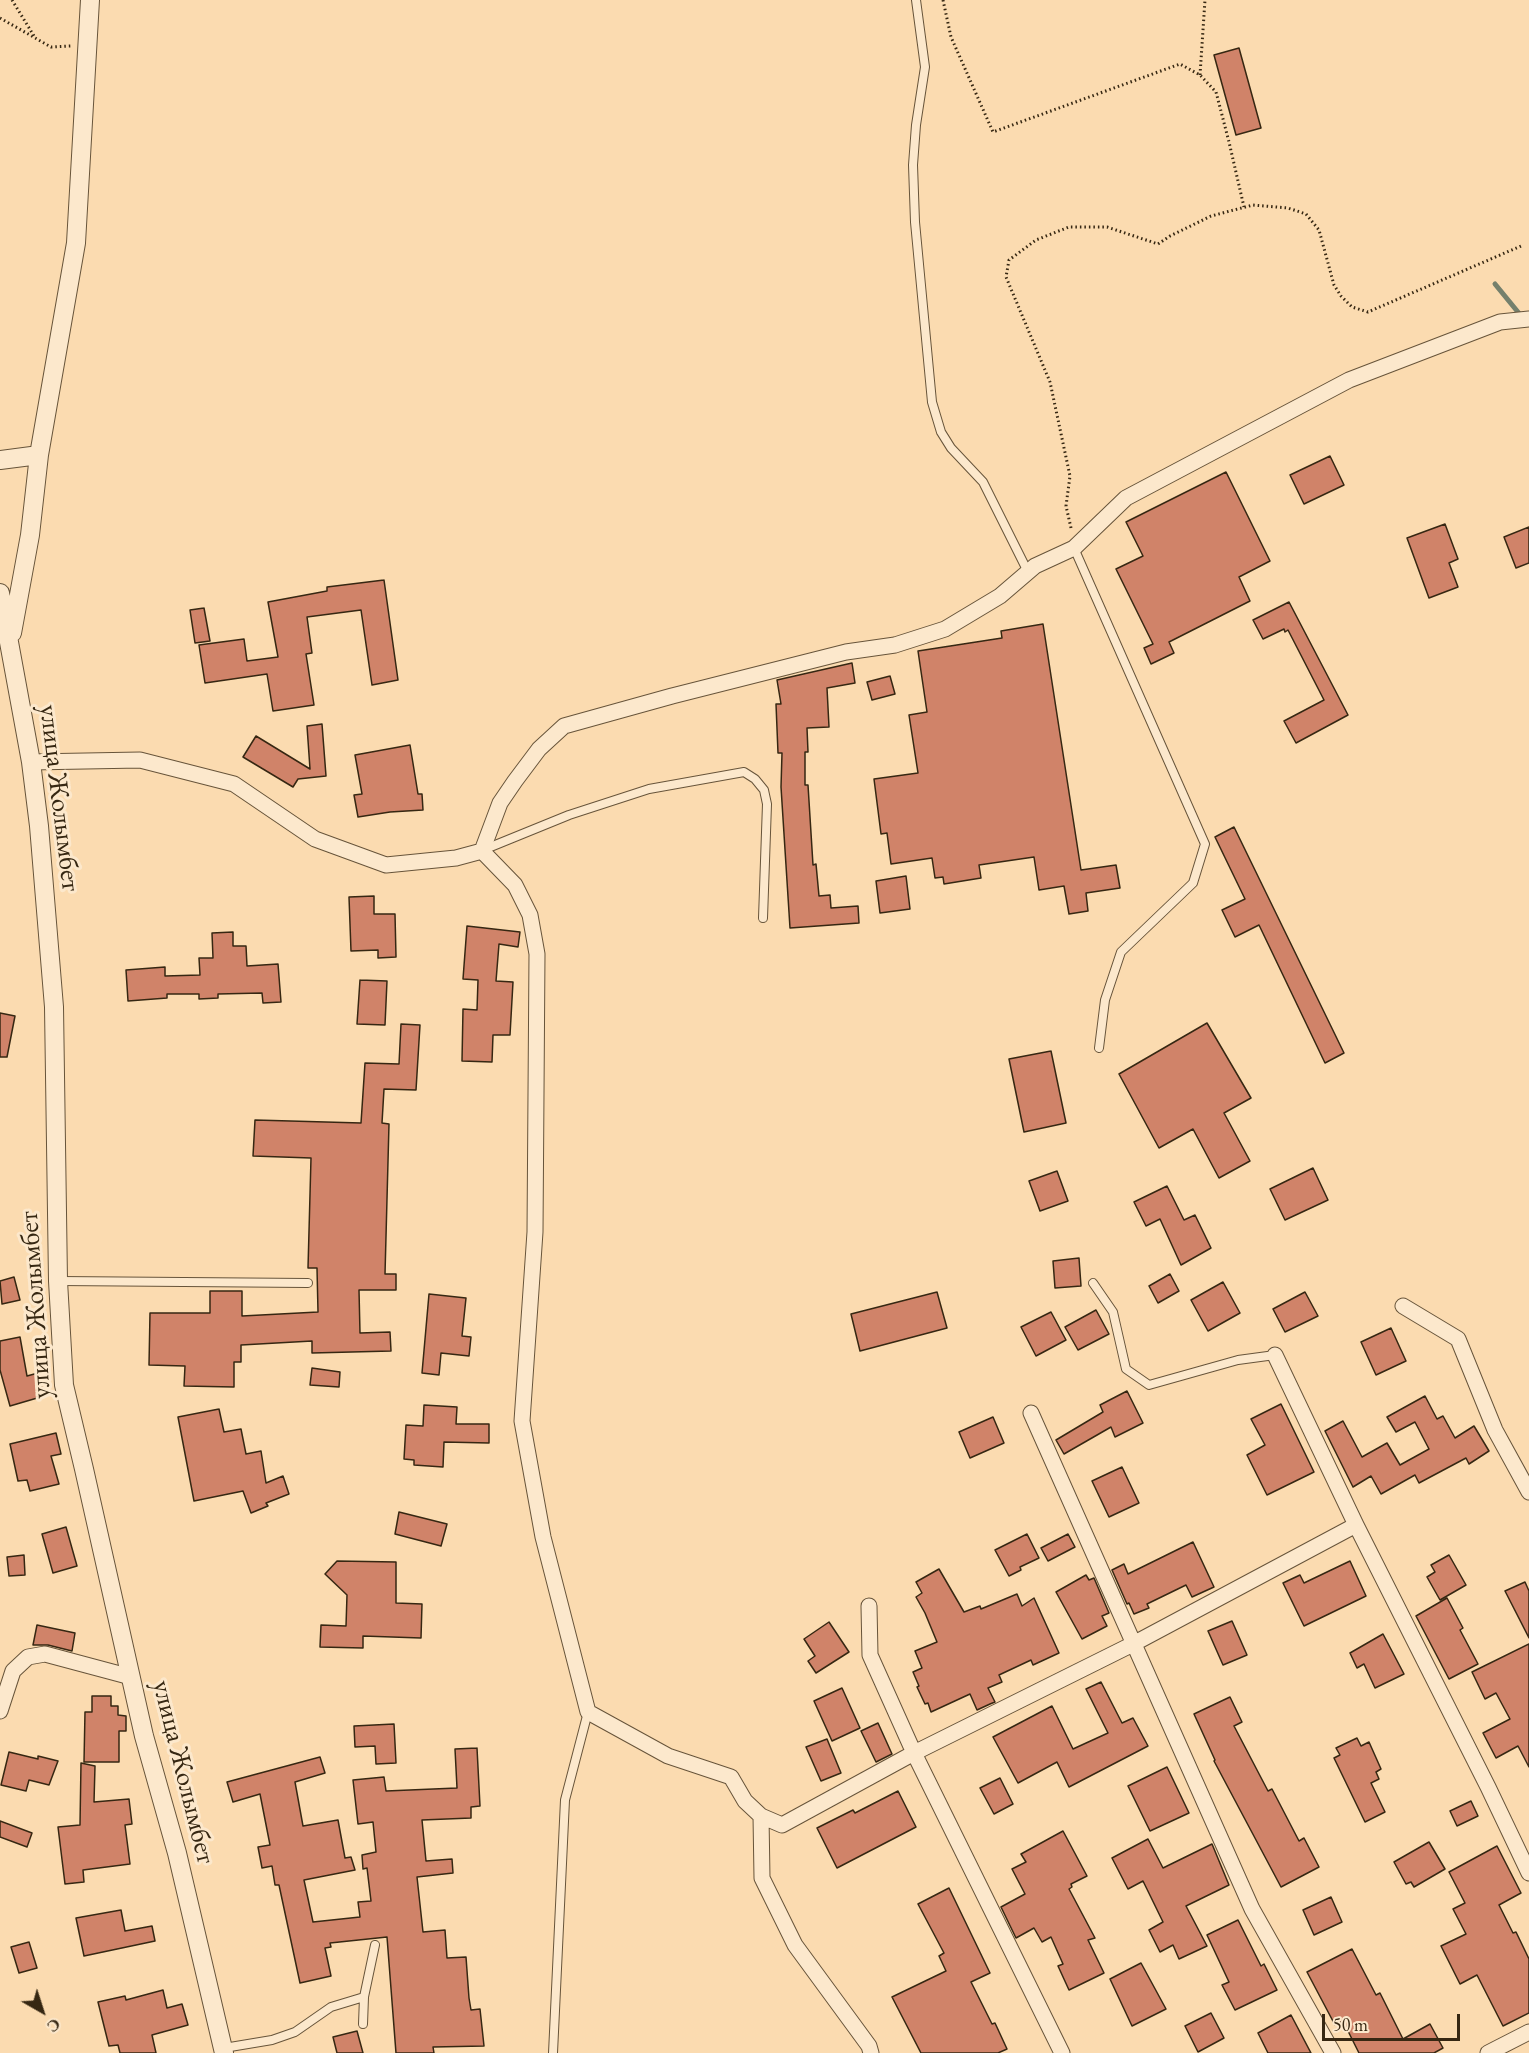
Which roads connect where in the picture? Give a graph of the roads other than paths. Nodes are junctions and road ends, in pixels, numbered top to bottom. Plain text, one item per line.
1 (90, 0) edge
2 (916, 0) edge
3 (1529, 319) edge
4 (39, 455) junction
5 (0, 460) edge
6 (1074, 548) junction
7 (1028, 572) junction
8 (0, 593) edge
9 (10, 647) junction
10 (31, 762) junction
11 (482, 851) junction
12 (763, 918) dead end
13 (1099, 1048) dead end
14 (58, 1281) junction
15 (308, 1283) dead end
16 (1093, 1283) dead end
17 (1403, 1306) dead end
18 (1275, 1355) joint
19 (1031, 1413) dead end
20 (1529, 1492) edge
21 (1356, 1525) junction
22 (869, 1606) dead end
23 (1133, 1644) junction
24 (131, 1677) junction
25 (0, 1711) edge
26 (588, 1712) junction
27 (914, 1753) junction
28 (761, 1816) junction
29 (1529, 1873) edge
30 (375, 1945) dead end
31 (364, 1997) junction
32 (363, 2024) dead end
33 (1529, 2032) edge
34 (223, 2051) edge
35 (1059, 2052) edge
36 (553, 2053) edge
37 (871, 2053) edge
38 (1333, 2053) edge
39 (1488, 2053) edge

1 - 4 street
2 - 7 lane
3 - 6 street
4 - 5 street
4 - 9 street
6 - 7 street
6 - 13 lane
7 - 11 street
8 - 9 street, улица Жолымбет
9 - 10 street, улица Жолымбет
10 - 11 street
10 - 14 street, улица Жолымбет
11 - 12 lane
11 - 26 street
14 - 15 lane
14 - 24 street, улица Жолымбет
16 - 18 lane
17 - 20 street
18 - 21 street
19 - 23 street
21 - 23 street
21 - 29 street
22 - 27 street
23 - 27 street
23 - 38 street
24 - 25 street
24 - 34 street, улица Жолымбет
26 - 28 street
26 - 36 lane
27 - 28 street
27 - 35 street
28 - 37 street
30 - 31 lane
31 - 32 lane
31 - 34 lane
33 - 39 street

